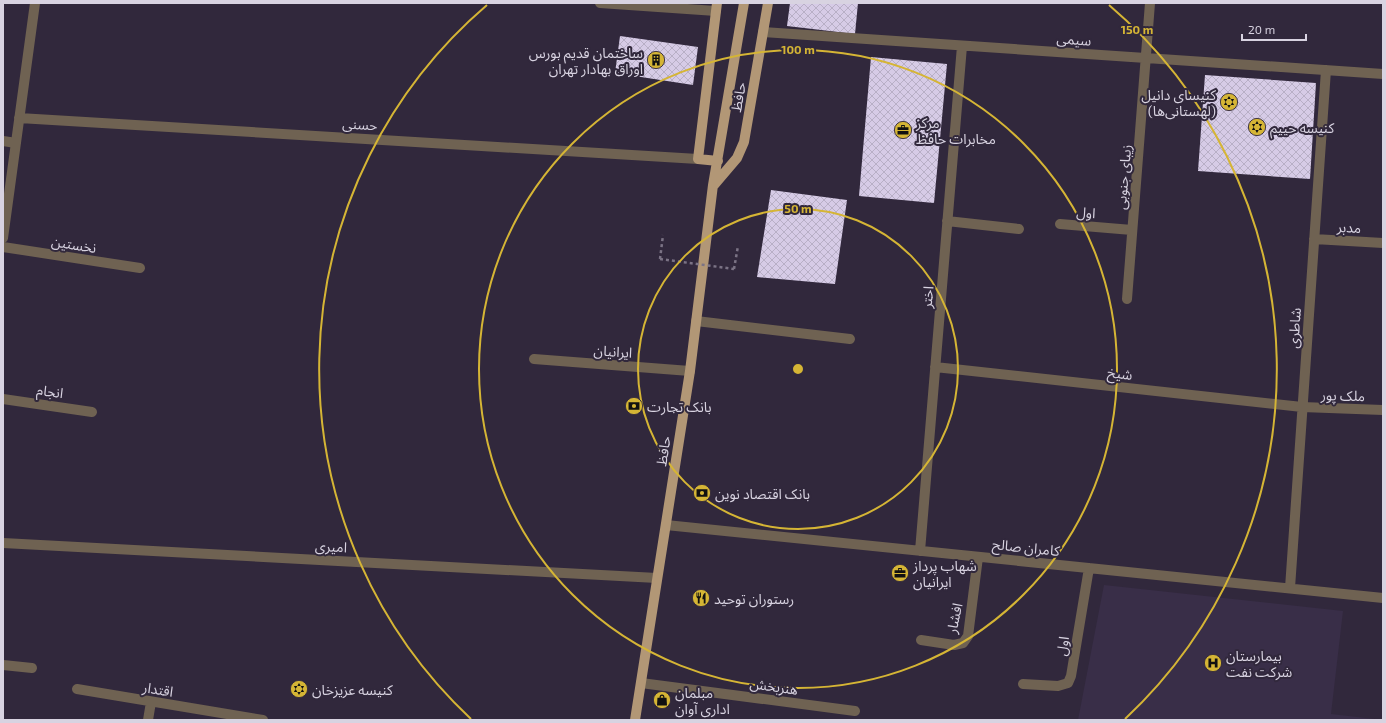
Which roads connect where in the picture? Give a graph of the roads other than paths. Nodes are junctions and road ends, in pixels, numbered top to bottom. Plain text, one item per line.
1 (35, 3) edge
2 (600, 3) edge
3 (744, 3) edge
4 (768, 3) edge
5 (1150, 3) edge
6 (716, 7) edge
7 (763, 32) junction
8 (962, 46) junction
9 (1146, 58) junction
10 (1326, 70) junction
11 (1383, 74) edge
12 (19, 118) junction
13 (3, 141) edge
14 (16, 143) junction
15 (698, 159) junction
16 (718, 161) junction
17 (713, 186) junction
18 (947, 221) junction
19 (1060, 224) dead end
20 (1019, 229) dead end
21 (1132, 230) junction
22 (3, 232) edge
23 (1314, 239) junction
24 (1383, 243) edge
25 (3, 247) edge
26 (140, 268) dead end
27 (1127, 299) dead end
28 (696, 321) junction
29 (850, 340) dead end
30 (534, 359) dead end
31 (935, 367) junction
32 (690, 371) junction
33 (3, 399) edge
34 (1302, 407) junction
35 (1383, 410) edge
36 (92, 412) dead end
37 (666, 525) junction
38 (3, 543) edge
39 (920, 551) junction
40 (978, 557) junction
41 (1089, 568) junction
42 (657, 578) junction
43 (1290, 588) junction
44 (1383, 598) edge
45 (921, 640) dead end
46 (3, 665) edge
47 (32, 668) dead end
48 (641, 683) junction
49 (1023, 684) dead end
50 (77, 689) dead end
51 (151, 702) junction
52 (855, 712) dead end
53 (235, 718) edge
54 (148, 720) edge
55 (263, 720) edge
56 (635, 720) edge

1 - 12 street
2 - 6 street
3 - 16 main road, حافظ
4 - 7 main road, حافظ
5 - 9 street, زیبای جنوبی
6 - 15 main road
7 - 8 street, سیمی
7 - 17 main road, حافظ
8 - 9 street, سیمی
8 - 18 street, اختر
9 - 10 street, سیمی
9 - 21 street, زیبای جنوبی
10 - 11 street, سیمی
10 - 23 street, شاطری
12 - 14 street
12 - 15 street, حسنی
13 - 14 street
14 - 22 street
15 - 16 main road
16 - 17 main road, حافظ
17 - 28 main road, حافظ
18 - 20 street
18 - 31 street, اختر
19 - 21 street, اول
21 - 27 street, زیبای جنوبی
23 - 24 street, مدبر
23 - 34 street, شاطری
25 - 26 street, نخستین
28 - 29 street
28 - 32 main road, حافظ
30 - 32 street, ایرانیان
31 - 34 street, شیخ
31 - 39 street, اختر
32 - 37 main road, حافظ
33 - 36 street, انجام
34 - 35 street, ملک پور
34 - 43 street, شاطری
37 - 39 street, کامران صالح
37 - 42 main road, حافظ
38 - 42 street, امیری
39 - 40 street, کامران صالح
40 - 41 street, کامران صالح
40 - 45 street, افشار
41 - 43 street, کامران صالح
41 - 49 street, اول
42 - 48 main road, حافظ
43 - 44 street, کامران صالح
46 - 47 street
48 - 52 street, هنربخش
48 - 56 main road, حافظ
50 - 51 street, اقتدار
51 - 53 street, اقتدار
51 - 54 street
53 - 55 street, اقتدار

